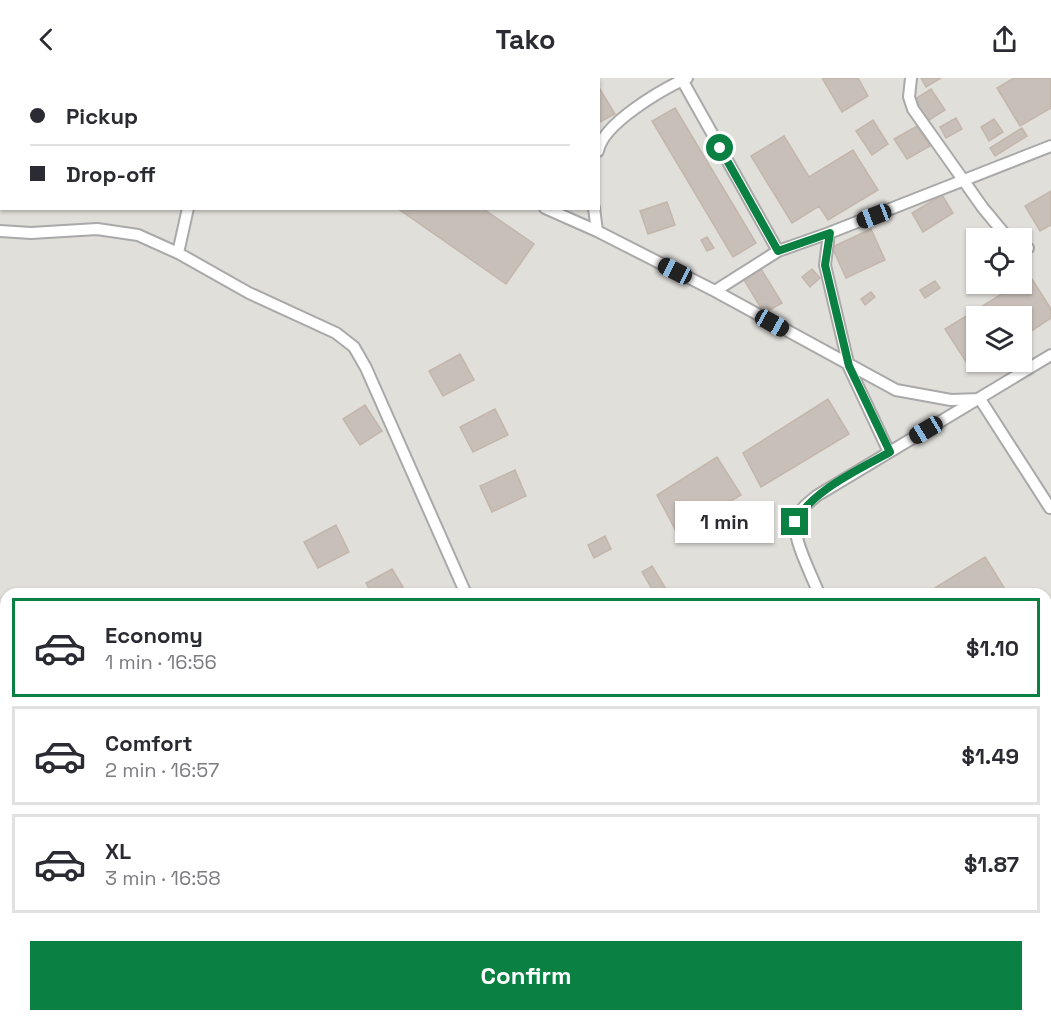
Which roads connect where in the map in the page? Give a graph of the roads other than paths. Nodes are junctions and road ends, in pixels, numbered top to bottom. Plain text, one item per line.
1 (911, 78) edge
2 (684, 79) edge
3 (600, 146) edge
4 (1051, 146) edge
5 (964, 181) junction
6 (188, 210) edge
7 (550, 210) edge
8 (594, 210) edge
9 (1000, 228) edge
10 (0, 231) edge
11 (597, 231) junction
12 (830, 233) junction
13 (778, 251) junction
14 (178, 253) junction
15 (715, 291) junction
16 (1051, 356) edge
17 (849, 366) junction
18 (980, 399) junction
19 (890, 452) junction
20 (1050, 508) edge
21 (463, 588) edge
22 (817, 588) edge

1 - 5 lane
2 - 3 lane
2 - 13 lane
4 - 5 lane
5 - 9 lane
5 - 12 lane
6 - 14 lane
7 - 11 lane
8 - 11 lane
10 - 14 lane
11 - 15 lane
12 - 13 lane
12 - 17 lane
13 - 15 lane
14 - 21 lane
15 - 17 lane
16 - 18 lane
17 - 18 lane
17 - 19 lane
18 - 19 lane
18 - 20 lane
19 - 22 lane

